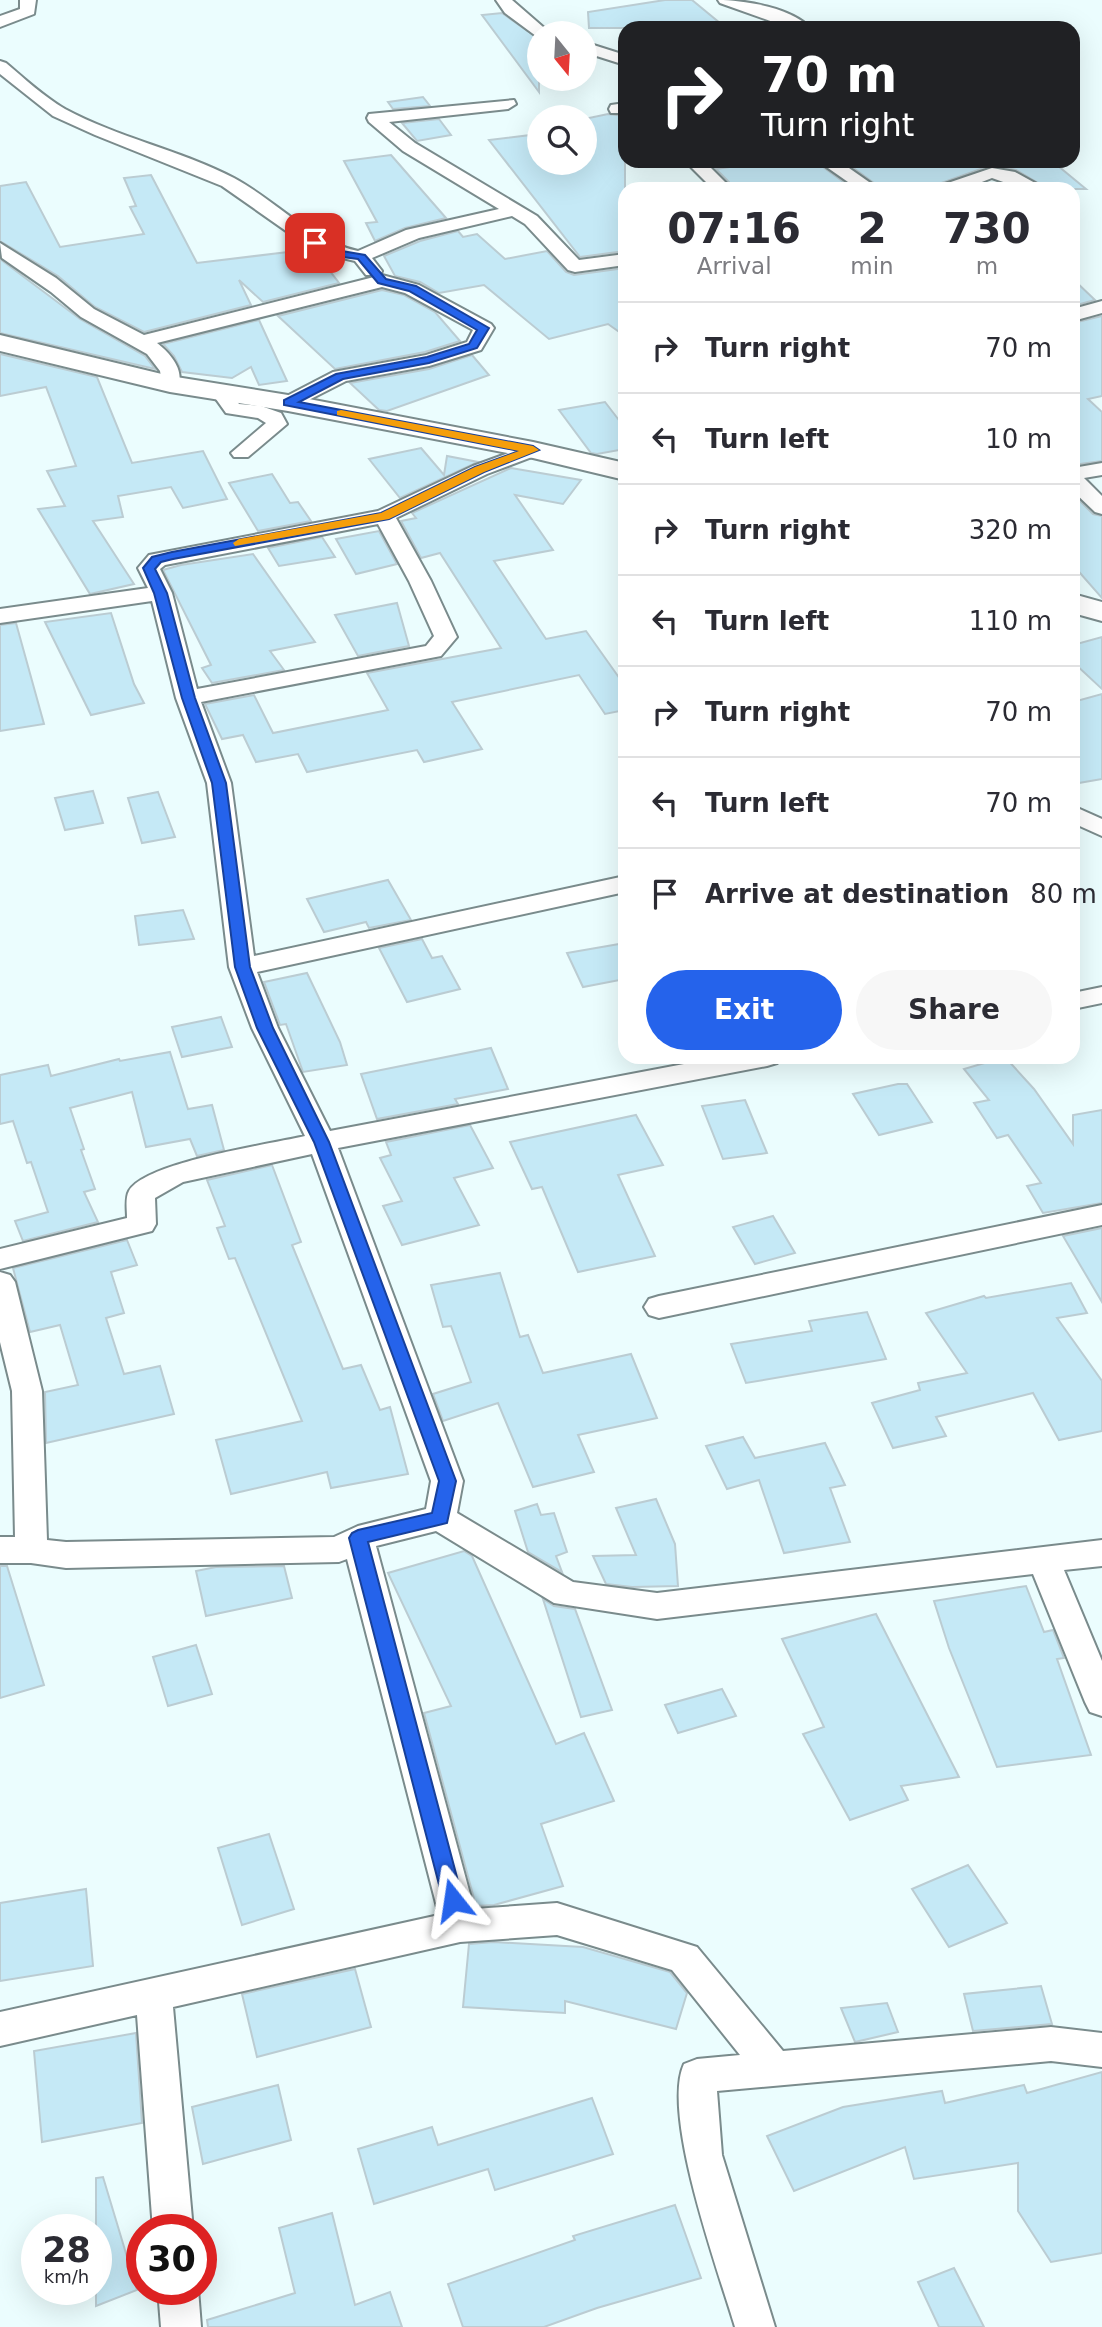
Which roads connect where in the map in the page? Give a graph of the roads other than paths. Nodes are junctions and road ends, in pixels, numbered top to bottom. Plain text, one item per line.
1 (28, 0) edge
2 (504, 0) edge
3 (726, 0) edge
4 (790, 21) edge
5 (0, 22) edge
6 (527, 22) edge
7 (597, 51) edge
8 (618, 58) edge
9 (0, 66) edge
10 (508, 104) dead end
11 (701, 168) edge
12 (838, 168) edge
13 (716, 182) edge
14 (859, 182) edge
15 (965, 182) edge
16 (1023, 182) edge
17 (517, 210) junction
18 (0, 248) edge
19 (362, 257) junction
20 (618, 260) edge
21 (382, 281) junction
22 (1102, 307) edge
23 (1080, 313) edge
24 (142, 341) junction
25 (1, 344) edge
26 (170, 384) junction
27 (221, 393) junction
28 (288, 403) junction
29 (533, 450) junction
30 (241, 453) dead end
31 (1102, 469) edge
32 (618, 470) edge
33 (1080, 475) edge
34 (1080, 485) edge
35 (1102, 509) edge
36 (384, 516) junction
37 (161, 593) junction
38 (1080, 605) edge
39 (1102, 612) edge
40 (0, 616) edge
41 (188, 698) junction
42 (1080, 817) edge
43 (1102, 829) edge
44 (618, 886) edge
45 (242, 967) junction
46 (1102, 995) edge
47 (1080, 1000) edge
48 (729, 1064) edge
49 (321, 1142) junction
50 (1102, 1215) edge
51 (0, 1259) edge
52 (0, 1282) edge
53 (659, 1307) dead end
54 (440, 1518) junction
55 (358, 1538) junction
56 (16, 1550) edge
57 (1102, 1553) edge
58 (1043, 1558) junction
59 (1102, 1702) edge
60 (460, 1926) junction
61 (154, 1994) junction
62 (0, 2029) edge
63 (1102, 2050) edge
64 (775, 2069) junction
65 (172, 2214) edge
66 (179, 2305) edge
67 (181, 2327) edge
68 (755, 2327) edge

1 - 5 street
2 - 6 street
3 - 4 street
7 - 8 street
9 - 19 street
10 - 17 street
11 - 13 street
12 - 14 street
15 - 16 street
17 - 19 street
17 - 20 street
18 - 24 street
19 - 21 street
21 - 24 street
21 - 28 street
22 - 23 street
24 - 26 street
25 - 26 main road
26 - 27 main road
27 - 28 main road
27 - 30 street
28 - 29 main road
29 - 32 main road
29 - 36 street
31 - 33 street
34 - 35 street
36 - 37 street
36 - 41 street
37 - 40 street
37 - 41 street
38 - 39 main road
41 - 45 street
42 - 43 street
44 - 45 street
45 - 49 street
46 - 47 street
48 - 49 street
49 - 51 street
49 - 54 street
50 - 53 street
52 - 56 street
54 - 55 street
54 - 58 street
55 - 56 street
55 - 60 street
57 - 58 street
58 - 59 street
60 - 61 street
60 - 64 street
61 - 62 street
61 - 65 street
63 - 64 street
64 - 68 street
66 - 67 street

